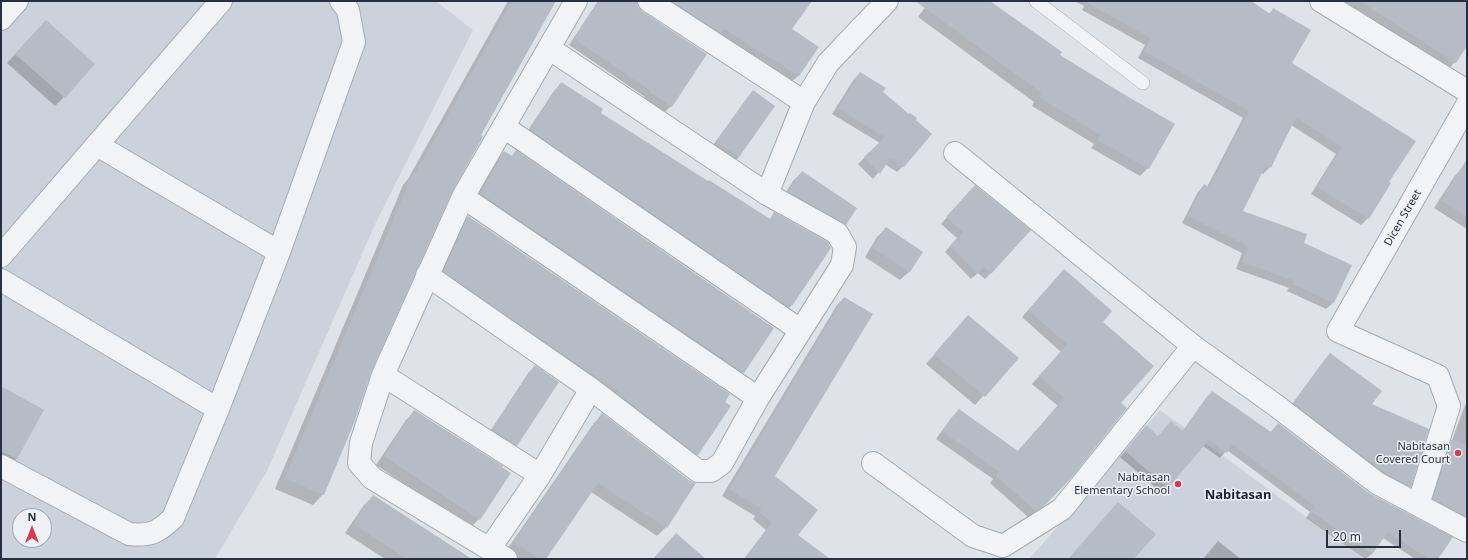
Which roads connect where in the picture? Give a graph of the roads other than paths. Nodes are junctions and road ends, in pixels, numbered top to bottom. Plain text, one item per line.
1 (17, 1) edge
2 (221, 1) edge
3 (341, 1) edge
4 (576, 1) edge
5 (650, 1) edge
6 (1036, 1) edge
7 (1321, 1) edge
8 (883, 2) edge
9 (1, 19) edge
10 (550, 49) junction
11 (1143, 83) dead end
12 (1467, 91) edge
13 (804, 102) junction
14 (1467, 105) edge
15 (504, 127) junction
16 (97, 145) junction
17 (955, 153) dead end
18 (767, 194) junction
19 (463, 197) junction
20 (279, 252) junction
21 (1, 256) edge
22 (427, 275) junction
23 (1, 280) edge
24 (800, 330) junction
25 (1193, 346) junction
26 (383, 375) junction
27 (591, 389) junction
28 (758, 398) junction
29 (218, 409) junction
30 (873, 463) dead end
31 (1, 466) edge
32 (540, 475) junction
33 (1418, 505) junction
34 (1467, 531) edge
35 (498, 554) edge

1 - 9 street
2 - 16 street
3 - 20 street
4 - 10 street
5 - 13 street
6 - 11 lane
7 - 12 street
8 - 13 street
10 - 15 street
10 - 18 street
13 - 18 street
14 - 33 street, Dicen Street
15 - 19 street
15 - 24 street
16 - 20 street
16 - 21 street
17 - 25 street
18 - 24 street
19 - 22 street
19 - 28 street
20 - 29 street
22 - 26 street
22 - 27 street
23 - 29 street
24 - 28 street
25 - 30 street
25 - 33 street
26 - 32 street
26 - 35 street
27 - 28 street
27 - 32 street
29 - 31 street
32 - 35 street
33 - 34 street

